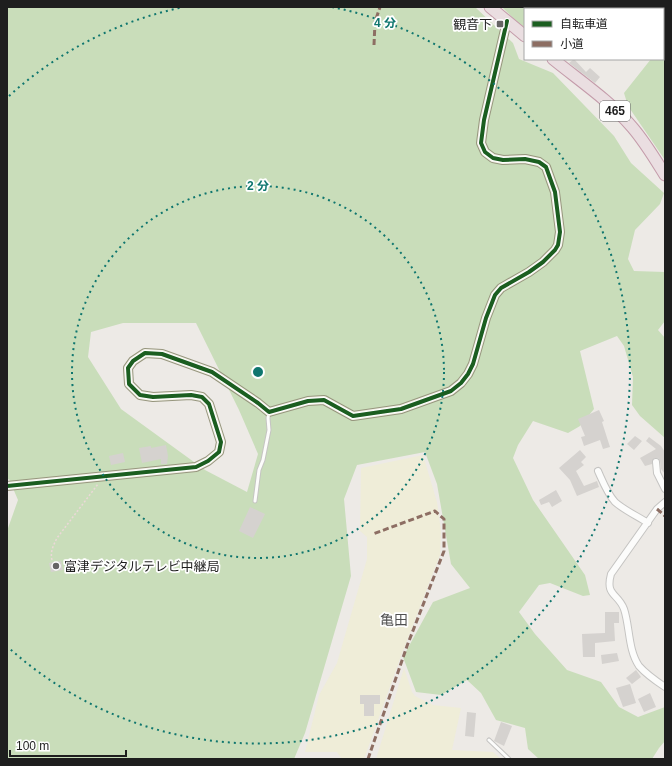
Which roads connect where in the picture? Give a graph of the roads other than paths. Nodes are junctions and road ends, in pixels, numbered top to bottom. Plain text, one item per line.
1 (490, 7) edge
2 (507, 22) junction
3 (524, 35) edge
4 (554, 60) edge
5 (665, 175) edge
6 (269, 412) junction
7 (656, 462) dead end
8 (598, 471) dead end
9 (7, 486) edge
10 (665, 489) edge
11 (255, 501) dead end
12 (665, 502) edge
13 (648, 523) junction
14 (665, 687) edge
15 (489, 740) dead end
16 (509, 759) edge

1 - 2 highway
2 - 3 highway
2 - 6 street
4 - 5 highway, 465
6 - 9 street
6 - 11 lane
7 - 10 street
8 - 13 street
12 - 13 street
13 - 14 street
15 - 16 lane

